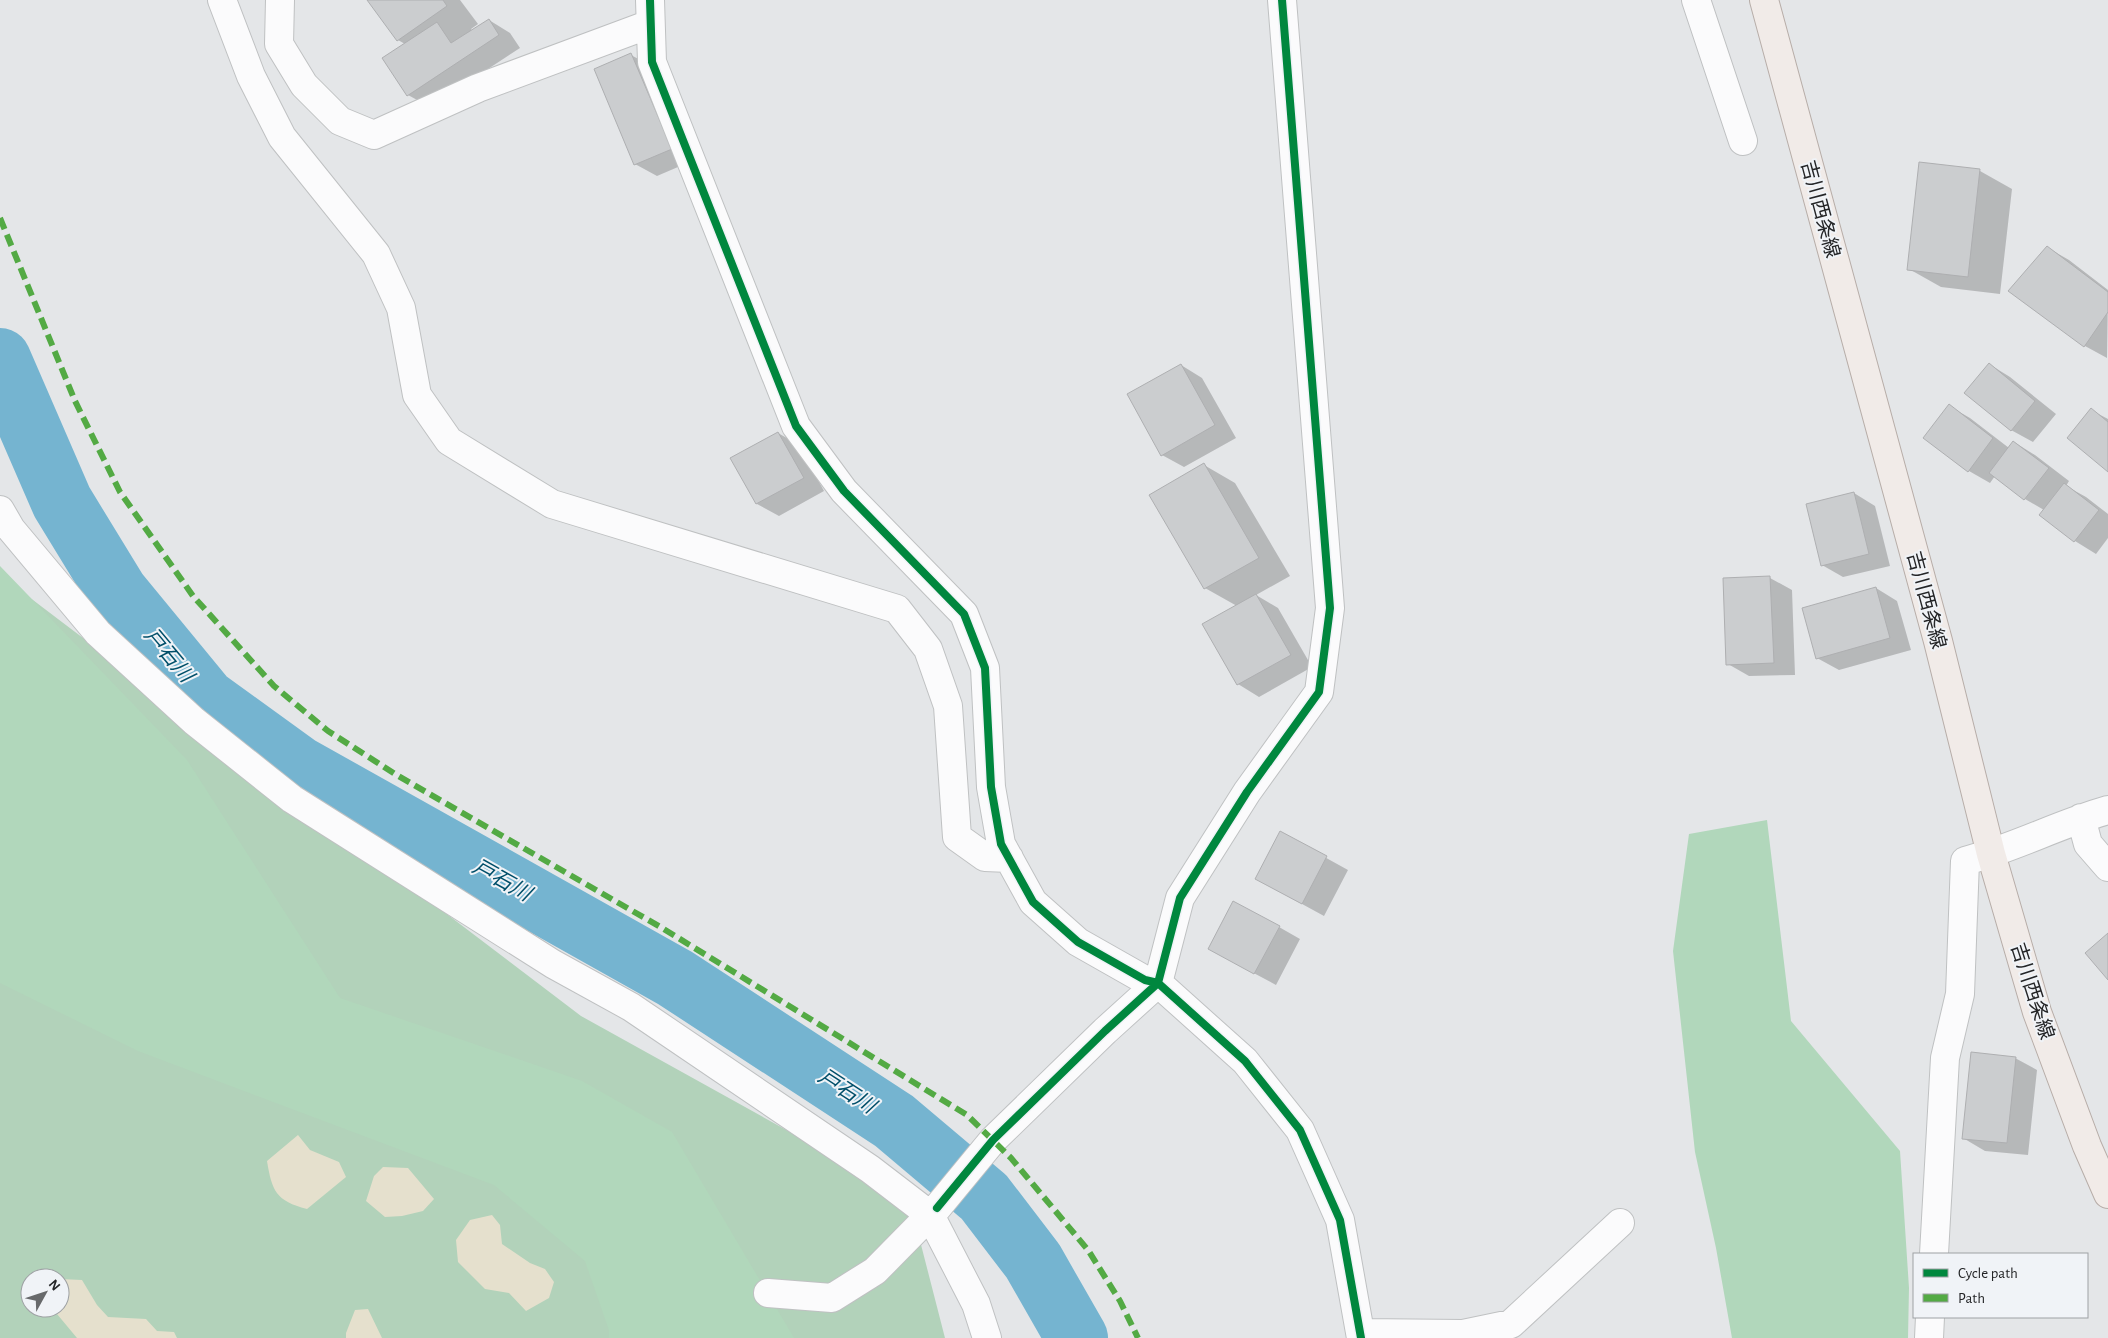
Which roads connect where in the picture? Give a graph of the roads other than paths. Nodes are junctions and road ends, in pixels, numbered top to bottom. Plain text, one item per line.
1 (222, 0) edge
2 (280, 0) edge
3 (1282, 0) edge
4 (1696, 0) edge
5 (1764, 0) edge
6 (650, 12) edge
7 (1743, 141) dead end
8 (0, 510) edge
9 (2108, 810) edge
10 (2082, 818) junction
11 (1991, 854) junction
12 (1009, 858) junction
13 (2108, 867) edge
14 (1158, 983) junction
15 (2108, 1194) edge
16 (933, 1212) junction
17 (1620, 1223) dead end
18 (1934, 1253) edge
19 (768, 1293) dead end
20 (1930, 1318) edge
21 (1361, 1335) edge
22 (987, 1338) edge
23 (1929, 1338) edge

1 - 12 street
2 - 6 street
3 - 14 street
4 - 7 street
5 - 11 main road, 吉川西条線
6 - 12 street
8 - 16 street
9 - 10 street
10 - 11 street
10 - 13 street
11 - 15 main road, 吉川西条線
11 - 18 street
12 - 14 street
14 - 16 street
14 - 21 street
16 - 19 street
16 - 22 street
17 - 21 street
20 - 23 street

